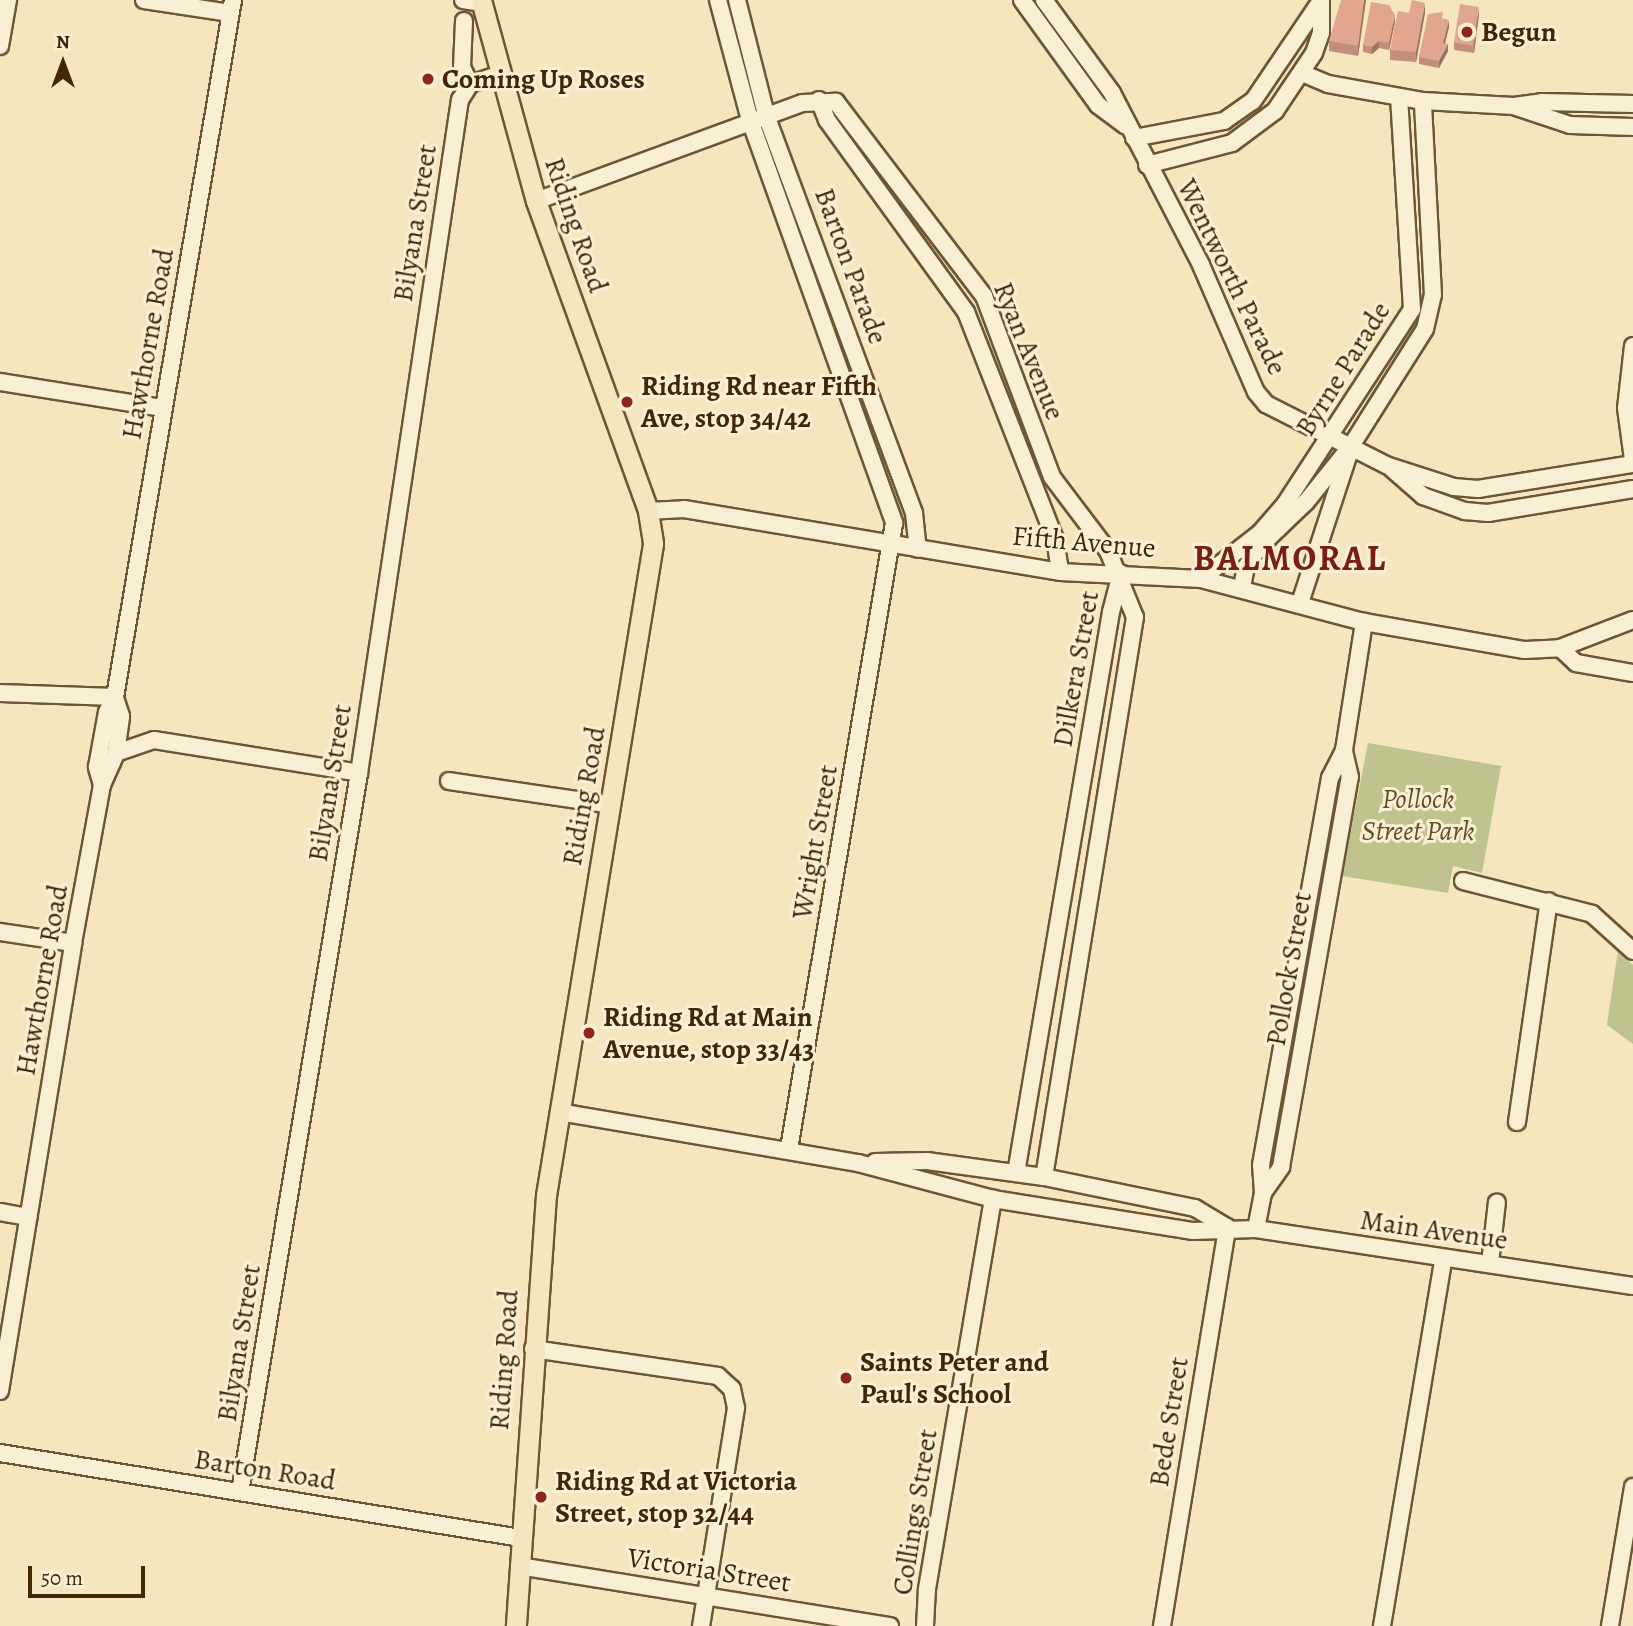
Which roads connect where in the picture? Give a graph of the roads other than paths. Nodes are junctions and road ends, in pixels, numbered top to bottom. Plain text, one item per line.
1 (8, 0) edge
2 (144, 0) edge
3 (718, 0) edge
4 (737, 0) edge
5 (1022, 0) edge
6 (1044, 0) edge
7 (475, 1) edge
8 (1321, 1) edge
9 (232, 7) edge
10 (464, 21) dead end
11 (0, 46) edge
12 (1302, 73) junction
13 (500, 74) junction
14 (470, 84) junction
15 (1399, 97) junction
16 (820, 100) junction
17 (1423, 101) junction
18 (1633, 104) edge
19 (1514, 106) junction
20 (766, 115) junction
21 (750, 120) junction
22 (1633, 127) edge
23 (1131, 132) junction
24 (1147, 165) junction
25 (536, 201) junction
26 (1633, 346) edge
27 (0, 382) edge
28 (163, 408) junction
29 (1332, 436) junction
30 (1351, 446) junction
31 (1633, 462) edge
32 (1386, 465) junction
33 (1633, 489) edge
34 (648, 510) junction
35 (893, 544) junction
36 (918, 549) junction
37 (1060, 572) junction
38 (1121, 573) junction
39 (1201, 579) junction
40 (1242, 587) junction
41 (1300, 603) junction
42 (1633, 620) edge
43 (1364, 622) junction
44 (1560, 648) junction
45 (1633, 673) edge
46 (0, 693) edge
47 (116, 697) junction
48 (116, 753) junction
49 (359, 773) junction
50 (449, 781) dead end
51 (102, 785) junction
52 (611, 806) junction
53 (1462, 881) dead end
54 (1549, 901) junction
55 (0, 932) edge
56 (73, 943) junction
57 (1633, 951) edge
58 (559, 1112) junction
59 (1517, 1122) dead end
60 (789, 1149) junction
61 (858, 1163) junction
62 (1016, 1173) junction
63 (1044, 1177) junction
64 (993, 1199) junction
65 (1497, 1202) dead end
66 (0, 1212) edge
67 (29, 1216) junction
68 (1227, 1227) junction
69 (1256, 1229) junction
70 (1443, 1261) junction
71 (1489, 1263) junction
72 (1633, 1286) edge
73 (533, 1349) junction
74 (0, 1391) edge
75 (0, 1453) edge
76 (1633, 1487) edge
77 (240, 1492) junction
78 (521, 1538) junction
79 (519, 1566) junction
80 (706, 1596) junction
81 (516, 1626) edge
82 (701, 1626) edge
83 (890, 1626) edge
84 (925, 1626) edge
85 (1162, 1626) edge
86 (1382, 1626) edge
87 (1610, 1626) edge

1 - 11 street
2 - 9 street
3 - 21 street, Barton Parade
4 - 20 street, Barton Parade
5 - 23 street, Wentworth Parade
6 - 23 street, Wentworth Parade
7 - 13 main road, Riding Road
8 - 12 street
8 - 23 street
9 - 28 street, Hawthorne Road
10 - 14 street
12 - 15 street
12 - 24 street
13 - 14 street
13 - 25 main road, Riding Road
14 - 49 street, Bilyana Street
15 - 17 street
15 - 29 street, Byrne Parade
16 - 20 street
16 - 37 street, Ryan Avenue
16 - 38 street, Ryan Avenue
17 - 19 street
17 - 30 street, Byrne Parade
18 - 19 street
19 - 22 street
20 - 21 street
20 - 36 street, Barton Parade
21 - 25 street
21 - 35 street, Barton Parade
23 - 24 street, Wentworth Parade
24 - 29 street, Wentworth Parade
25 - 34 main road, Riding Road
26 - 31 street
27 - 28 street
28 - 47 street, Hawthorne Road
29 - 30 street, Wentworth Parade
29 - 39 street, Byrne Parade
30 - 32 street, Wentworth Parade
30 - 40 street, Byrne Parade
30 - 41 street, Byrne Parade
31 - 32 street
32 - 33 street
34 - 35 street, Fifth Avenue
34 - 52 main road, Riding Road
35 - 36 street, Fifth Avenue
35 - 60 street, Wright Street
36 - 37 street, Fifth Avenue
37 - 38 street, Fifth Avenue
38 - 39 street, Fifth Avenue
38 - 62 street, Dilkera Street
38 - 63 street, Dilkera Street
39 - 40 street, Fifth Avenue
40 - 41 street, Fifth Avenue
41 - 43 street, Fifth Avenue
42 - 44 street, Fifth Avenue
43 - 44 street, Fifth Avenue
43 - 69 street, Pollock Street
44 - 45 street
46 - 47 street
47 - 48 street, Hawthorne Road
47 - 51 street, Hawthorne Road
48 - 49 street
48 - 51 street, Hawthorne Road
49 - 77 street, Bilyana Street
50 - 52 street
51 - 56 street, Hawthorne Road
52 - 58 main road, Riding Road
53 - 54 street
54 - 57 street
54 - 59 street
55 - 56 street
56 - 67 street, Hawthorne Road
58 - 60 street, Main Avenue
58 - 73 main road, Riding Road
60 - 61 street, Main Avenue
61 - 62 street, Main Avenue
61 - 64 street, Main Avenue
62 - 63 street, Main Avenue
63 - 68 street, Main Avenue
64 - 68 street, Main Avenue
64 - 84 street, Collings Street
65 - 71 street
66 - 67 street
67 - 74 street, Hawthorne Road
68 - 69 street, Main Avenue
68 - 85 street, Bede Street
69 - 70 street, Main Avenue
70 - 71 street, Main Avenue
70 - 86 street
71 - 72 street, Main Avenue
73 - 78 main road, Riding Road
73 - 80 street
75 - 77 street, Barton Road
76 - 87 street
77 - 78 street, Barton Road
78 - 79 main road, Riding Road
79 - 80 street, Victoria Street
79 - 81 main road, Riding Road
80 - 82 street
80 - 83 street, Victoria Street

